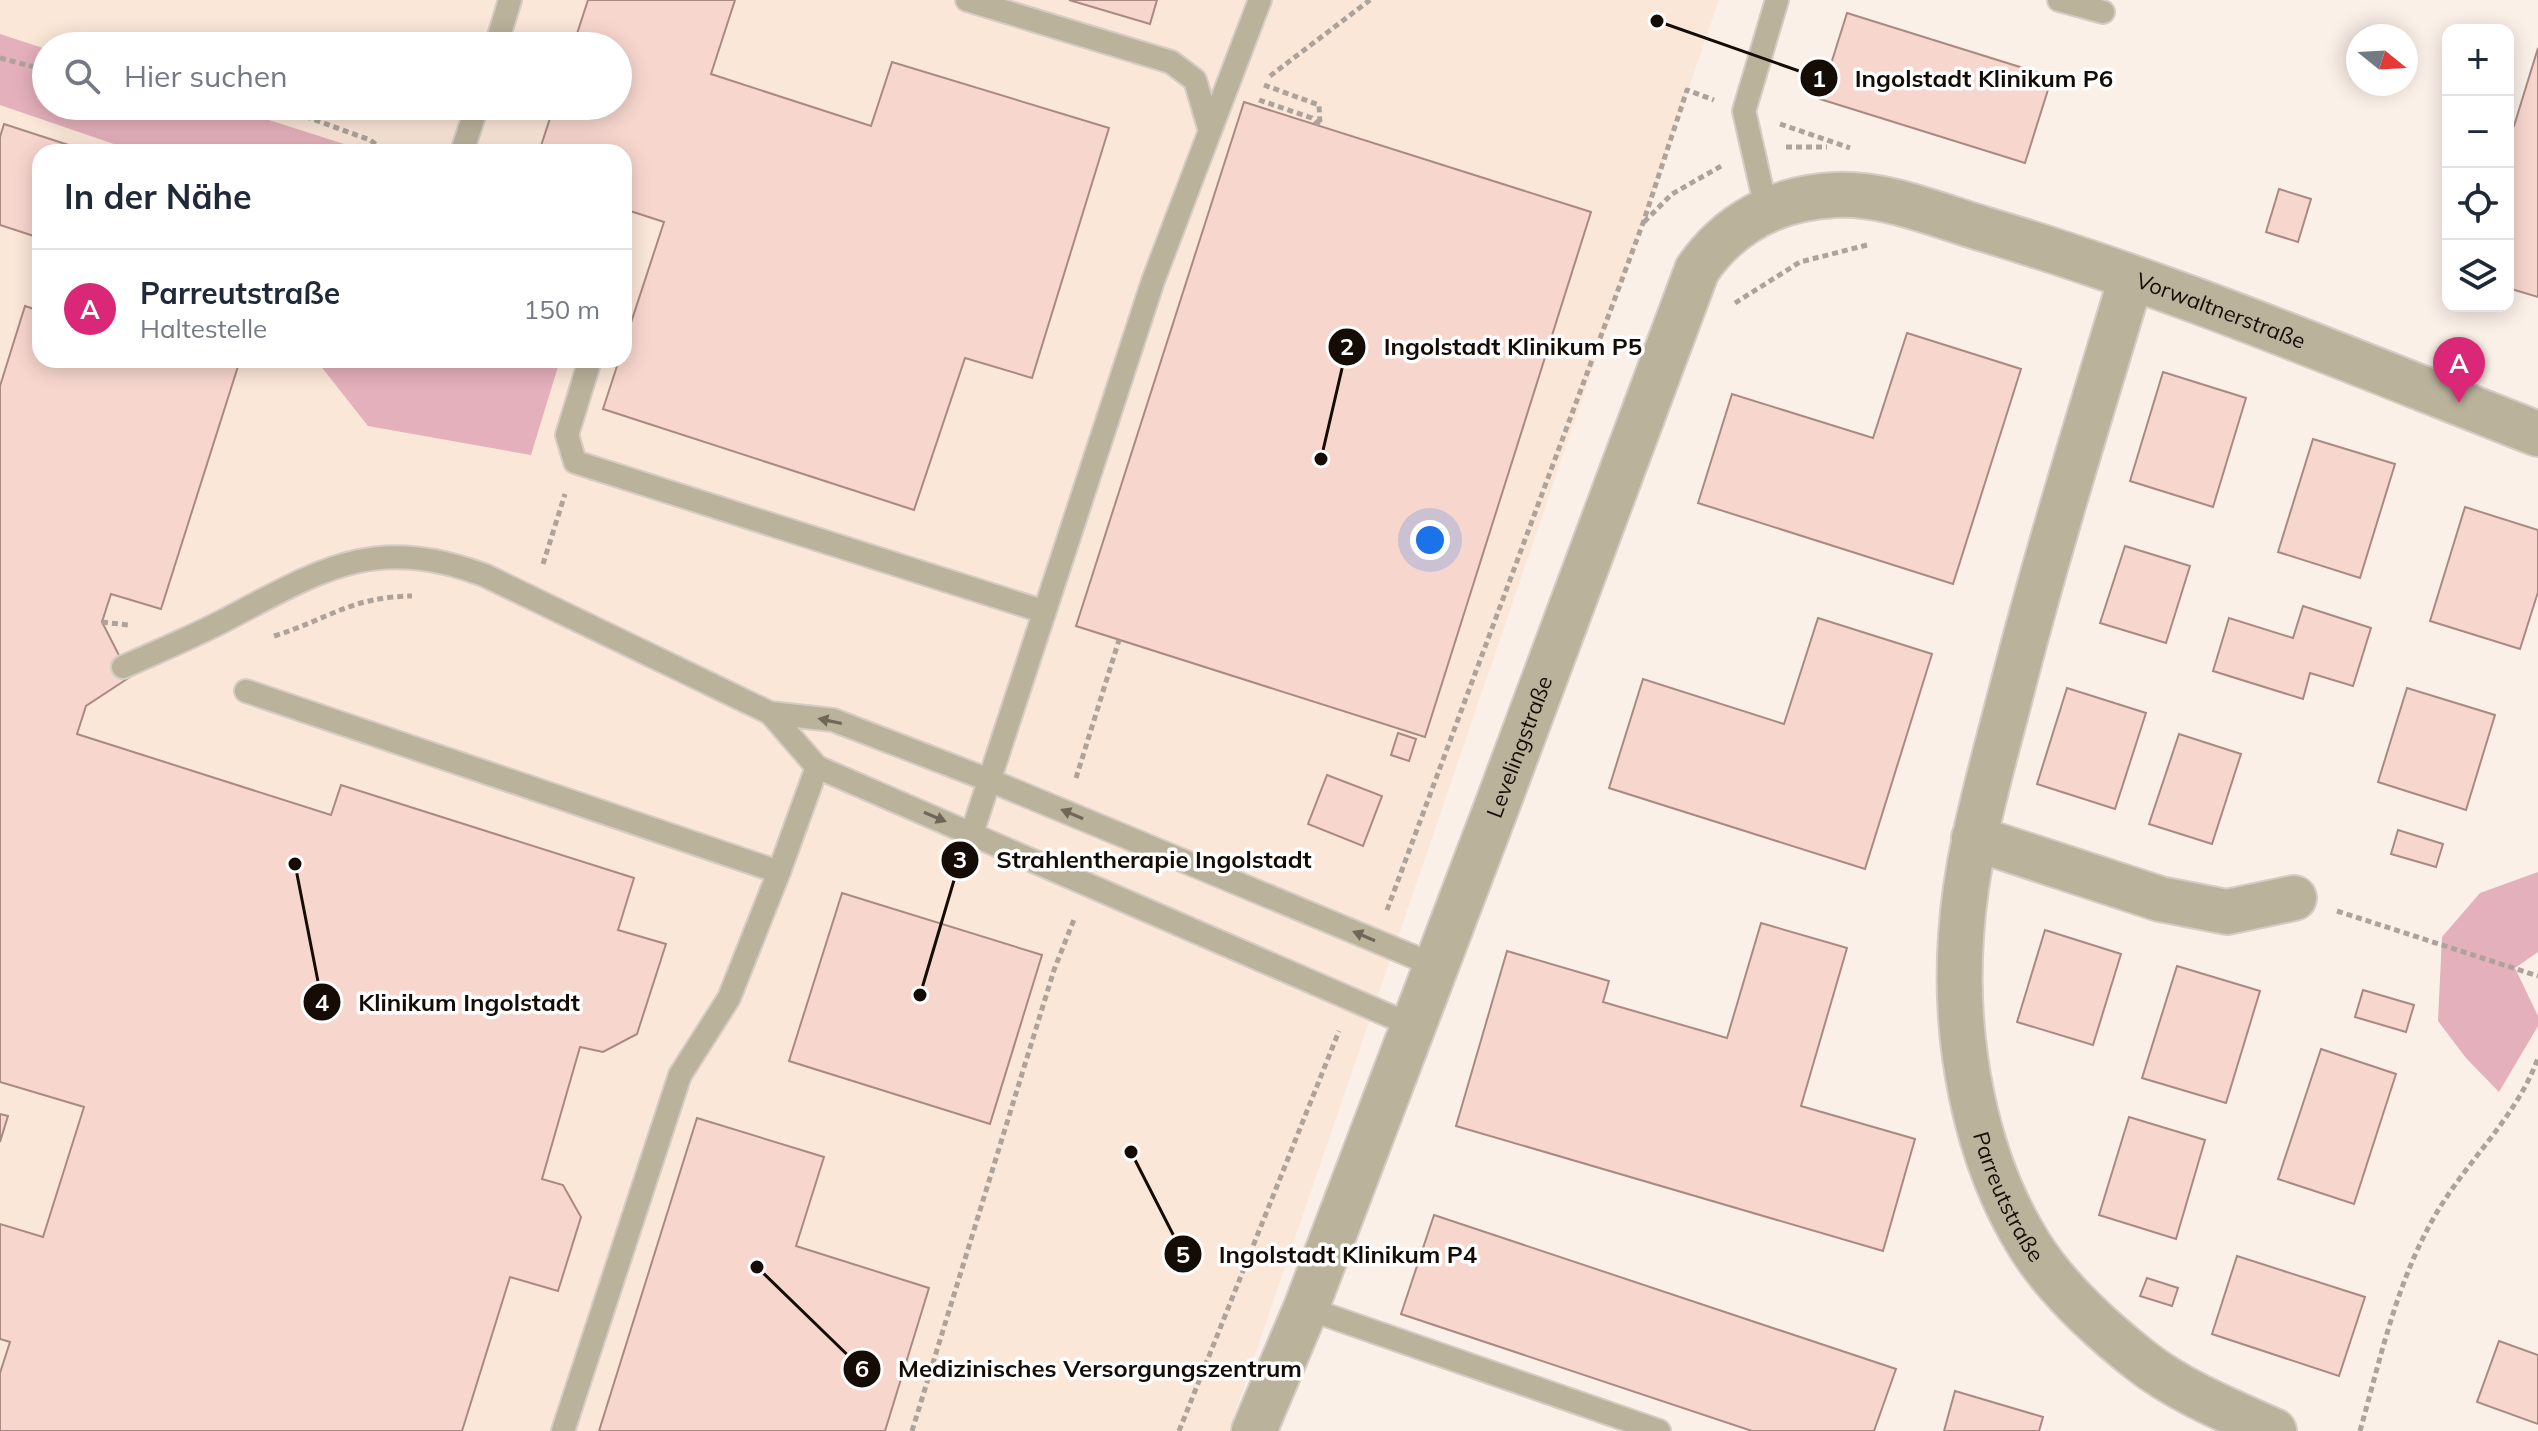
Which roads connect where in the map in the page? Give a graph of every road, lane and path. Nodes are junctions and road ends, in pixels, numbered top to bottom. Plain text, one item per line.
1 (510, 0) edge
2 (967, 0) edge
3 (1260, 0) edge
4 (1370, 0) edge
5 (1777, 0) edge
6 (2059, 0) edge
7 (2103, 12) dead end
8 (500, 32) edge
9 (0, 58) edge
10 (32, 66) edge
11 (1232, 76) junction
12 (1195, 80) junction
13 (1260, 84) junction
14 (1252, 90) dead end
15 (1245, 95) dead end
16 (315, 120) edge
17 (472, 120) edge
18 (1210, 131) junction
19 (375, 144) edge
20 (465, 144) edge
21 (1896, 203) joint
22 (1766, 208) junction
23 (1643, 223) dead end
24 (1870, 245) dead end
25 (2131, 279) junction
26 (1726, 312) dead end
27 (588, 368) edge
28 (2535, 422) edge
29 (1042, 611) junction
30 (123, 667) dead end
31 (246, 691) dead end
32 (770, 713) junction
33 (817, 767) junction
34 (989, 780) junction
35 (972, 833) junction
36 (1974, 838) junction
37 (779, 872) junction
38 (2294, 898) joint
39 (1079, 905) dead end
40 (1376, 940) junction
41 (1436, 966) junction
42 (2538, 976) edge
43 (1352, 1001) junction
44 (1413, 1026) junction
45 (2538, 1058) edge
46 (1306, 1308) junction
47 (563, 1431) edge
48 (912, 1431) edge
49 (1179, 1431) edge
50 (1254, 1431) edge
51 (1659, 1431) edge
52 (2274, 1431) edge
53 (2360, 1431) edge

1 - 8 lane
2 - 12 lane
3 - 11 lane
4 - 13 path
5 - 22 lane
6 - 7 lane
9 - 10 path
11 - 12 lane
11 - 18 lane
12 - 18 lane
13 - 14 path
13 - 15 path
16 - 19 path
17 - 20 lane
18 - 29 lane
21 - 22 street, Levelingstraße
21 - 25 street, Vorwaltnerstraße
22 - 41 street, Levelingstraße
23 - 40 path
24 - 26 path
25 - 28 street, Vorwaltnerstraße
25 - 36 street, Parreutstraße
27 - 29 lane
29 - 34 lane
30 - 32 lane
31 - 37 lane
32 - 33 lane
34 -> 32 lane
33 -> 35 lane
33 - 37 lane
34 - 35 lane
40 -> 34 lane
35 - 43 lane
36 - 38 street
36 - 52 street, Parreutstraße
37 - 47 lane
38 - 42 path
39 - 48 path
40 - 41 lane
41 - 44 street, Levelingstraße
43 - 44 lane
43 - 49 path
44 - 46 street, Levelingstraße
45 - 53 path
46 - 50 street, Levelingstraße
46 - 51 lane

